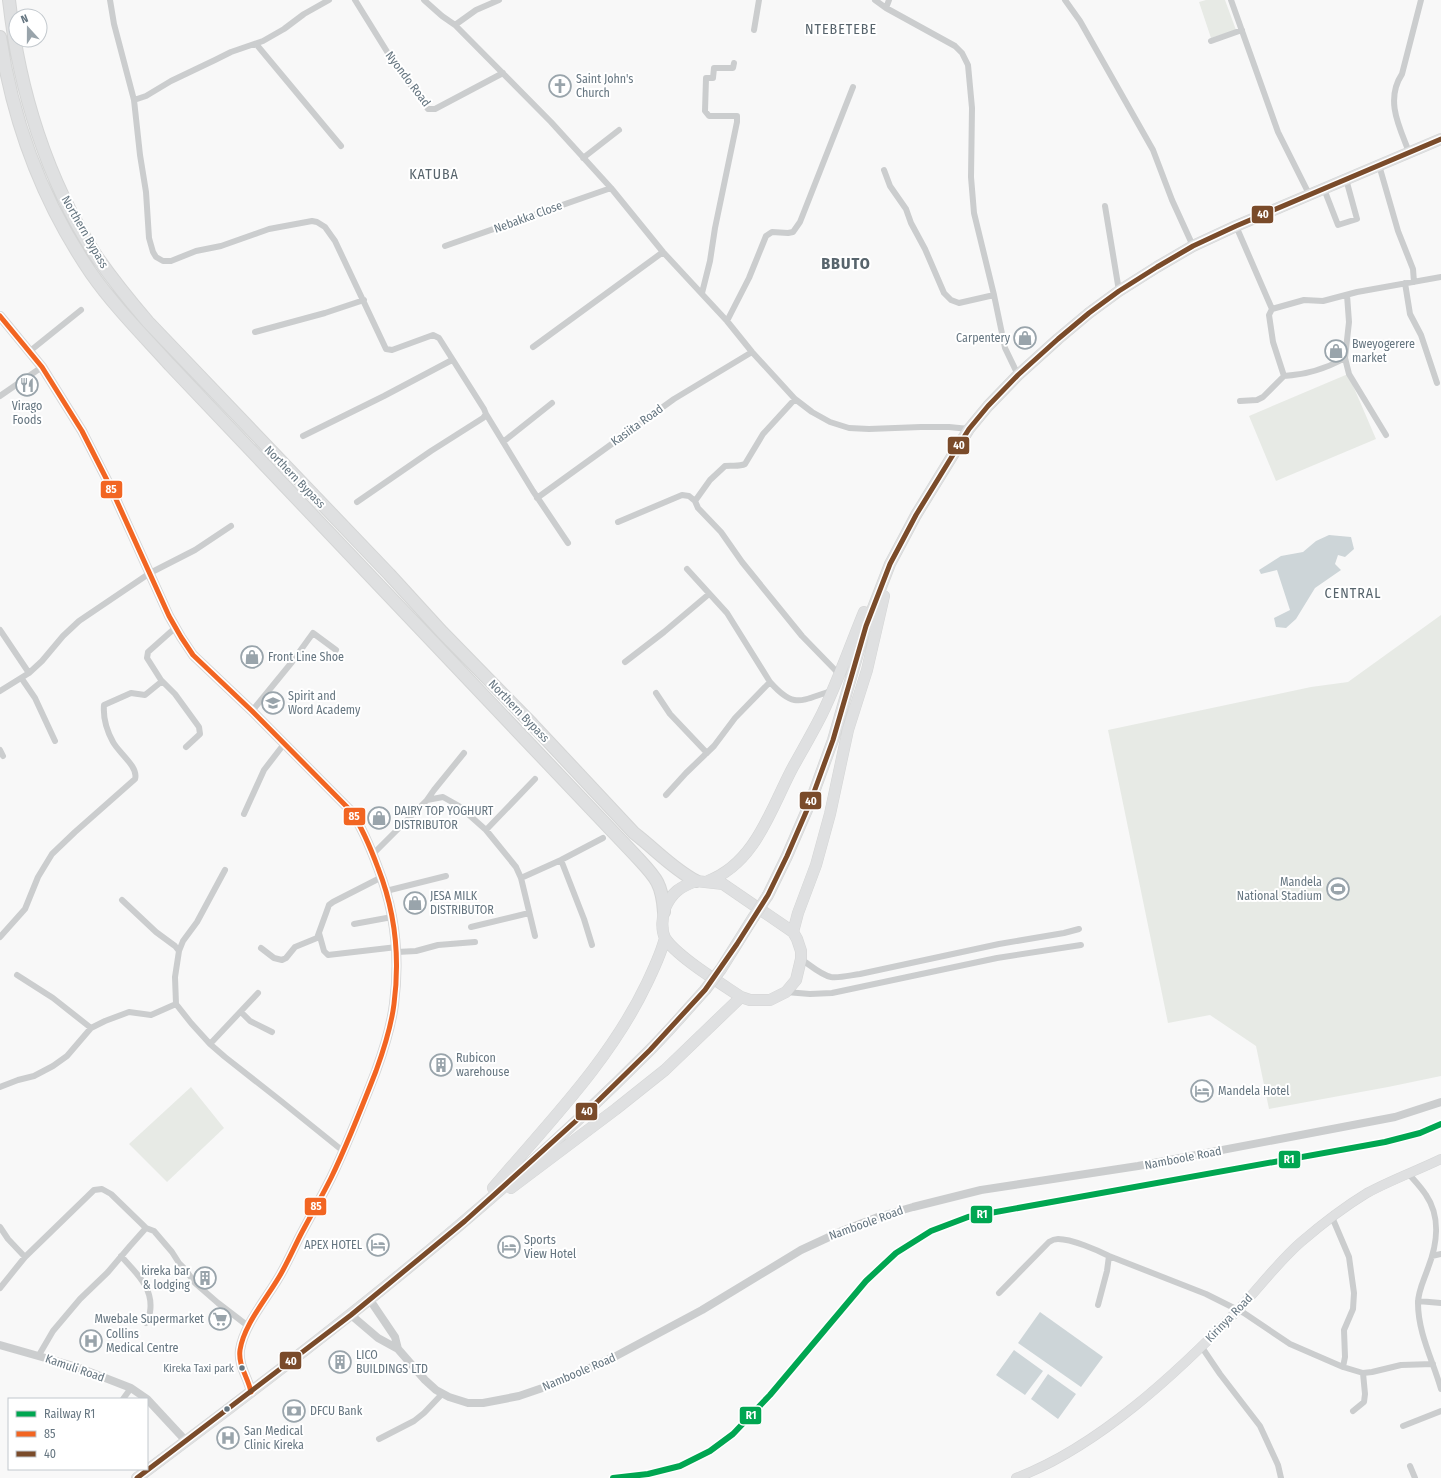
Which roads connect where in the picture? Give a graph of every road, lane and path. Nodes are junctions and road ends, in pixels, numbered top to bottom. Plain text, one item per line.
1 (9, 0) edge
2 (110, 0) edge
3 (329, 0) edge
4 (355, 0) edge
5 (424, 0) edge
6 (499, 0) edge
7 (759, 0) edge
8 (875, 0) edge
9 (889, 0) edge
10 (1065, 0) edge
11 (1230, 0) edge
12 (1421, 0) edge
13 (886, 8) junction
14 (455, 25) junction
15 (754, 30) dead end
16 (1242, 30) junction
17 (0, 37) edge
18 (1211, 41) dead end
19 (256, 44) junction
20 (734, 63) dead end
21 (503, 73) junction
22 (853, 87) dead end
23 (134, 100) junction
24 (619, 130) dead end
25 (1441, 139) edge
26 (341, 146) dead end
27 (1409, 152) junction
28 (583, 158) junction
29 (1379, 164) junction
30 (884, 170) dead end
31 (1346, 179) junction
32 (611, 188) junction
33 (1324, 189) junction
34 (1310, 196) junction
35 (1105, 206) dead end
36 (1236, 226) junction
37 (446, 246) dead end
38 (1193, 246) junction
39 (663, 252) junction
40 (1441, 278) edge
41 (1414, 282) junction
42 (1405, 283) junction
43 (1119, 291) junction
44 (702, 293) junction
45 (994, 295) junction
46 (1347, 296) junction
47 (364, 300) junction
48 (1272, 309) junction
49 (81, 310) dead end
50 (0, 316) edge
51 (727, 321) junction
52 (255, 332) dead end
53 (532, 347) dead end
54 (30, 351) junction
55 (752, 352) junction
56 (1345, 358) junction
57 (452, 360) junction
58 (42, 367) junction
59 (1018, 375) junction
60 (1284, 376) junction
61 (1437, 383) dead end
62 (0, 396) edge
63 (795, 399) junction
64 (1240, 401) dead end
65 (552, 403) dead end
66 (486, 414) junction
67 (969, 429) junction
68 (1386, 435) dead end
69 (303, 436) dead end
70 (503, 442) junction
71 (537, 498) junction
72 (695, 501) junction
73 (357, 502) dead end
74 (618, 522) dead end
75 (231, 526) dead end
76 (568, 543) dead end
77 (890, 564) junction
78 (687, 569) dead end
79 (150, 573) junction
80 (709, 594) junction
81 (175, 628) junction
82 (0, 630) edge
83 (336, 650) dead end
84 (625, 662) dead end
85 (29, 673) junction
86 (839, 674) junction
87 (22, 679) junction
88 (161, 680) junction
89 (770, 682) junction
90 (0, 691) edge
91 (831, 691) junction
92 (656, 693) dead end
93 (252, 711) junction
94 (56, 741) dead end
95 (284, 744) junction
96 (186, 747) dead end
97 (464, 753) dead end
98 (707, 753) junction
99 (535, 779) dead end
100 (666, 795) dead end
101 (427, 800) junction
102 (244, 814) dead end
103 (486, 830) junction
104 (603, 838) dead end
105 (373, 854) junction
106 (561, 860) junction
107 (224, 870) dead end
108 (446, 876) dead end
109 (382, 877) junction
110 (521, 878) junction
111 (701, 881) junction
112 (386, 891) junction
113 (122, 900) dead end
114 (664, 912) junction
115 (529, 913) junction
116 (392, 917) junction
117 (354, 924) dead end
118 (471, 927) dead end
119 (1079, 929) dead end
120 (793, 932) junction
121 (319, 933) junction
122 (535, 936) dead end
123 (0, 937) edge
124 (665, 938) junction
125 (474, 942) dead end
126 (592, 945) dead end
127 (1081, 945) dead end
128 (261, 948) dead end
129 (396, 950) junction
130 (178, 951) junction
131 (801, 959) junction
132 (17, 975) dead end
133 (786, 992) junction
134 (258, 993) dead end
135 (741, 997) junction
136 (176, 1004) junction
137 (241, 1012) junction
138 (91, 1028) junction
139 (272, 1032) dead end
140 (210, 1044) junction
141 (0, 1087) edge
142 (1441, 1102) edge
143 (343, 1151) junction
144 (1441, 1159) edge
145 (1408, 1173) junction
146 (1441, 1214) edge
147 (1434, 1216) junction
148 (1332, 1217) junction
149 (465, 1221) junction
150 (0, 1227) edge
151 (146, 1228) junction
152 (1441, 1254) edge
153 (121, 1256) junction
154 (1109, 1256) junction
155 (1432, 1256) junction
156 (24, 1257) junction
157 (0, 1288) edge
158 (999, 1293) dead end
159 (370, 1300) junction
160 (1418, 1301) junction
161 (1441, 1303) edge
162 (1098, 1305) dead end
163 (1238, 1310) junction
164 (351, 1315) junction
165 (146, 1323) dead end
166 (248, 1326) junction
167 (0, 1345) edge
168 (1201, 1346) junction
169 (398, 1349) junction
170 (39, 1355) junction
171 (1433, 1364) junction
172 (1343, 1367) junction
173 (1363, 1373) junction
174 (1440, 1385) edge
175 (131, 1388) junction
176 (251, 1392) junction
177 (442, 1394) junction
178 (124, 1398) edge
179 (146, 1398) edge
180 (148, 1400) edge
181 (1353, 1411) dead end
182 (1441, 1411) edge
183 (1403, 1426) dead end
184 (379, 1440) dead end
185 (186, 1441) junction
186 (1410, 1466) dead end
187 (148, 1470) edge
188 (148, 1470) edge
189 (137, 1478) edge
190 (1016, 1478) edge
191 (1281, 1478) edge
192 (1416, 1478) edge

1 - 111 highway, Northern Bypass
2 - 23 street
3 - 19 street
4 - 21 street, Nyondo Road
5 - 14 street
6 - 14 street
7 - 15 street
8 - 13 street
9 - 13 street
10 - 38 street
11 - 16 street
12 - 27 street
13 - 45 street
14 - 21 street
16 - 18 street
16 - 34 street
17 - 114 highway, Northern Bypass
19 - 23 street
19 - 26 street
20 - 44 street
21 - 28 street
22 - 51 street
23 - 47 street
24 - 28 street
25 - 27 highway
27 - 29 highway
28 - 32 street
29 - 31 highway
29 - 41 street
30 - 45 street
31 - 33 highway
31 - 33 street
32 - 37 street, Nebakka Close
32 - 39 street
33 - 34 highway
34 - 36 highway
35 - 43 street
36 - 38 highway
36 - 48 street
38 - 43 highway
39 - 44 street
39 - 53 street
40 - 41 street
41 - 42 street
42 - 46 street
42 - 61 street
43 - 59 highway
44 - 51 street
45 - 59 street
46 - 48 street
46 - 56 street
47 - 52 street
47 - 57 street
48 - 60 street
49 - 54 street
50 - 54 main road
51 - 55 street
54 - 58 main road
55 - 63 street
55 - 71 street, Kasiita Road
56 - 60 street
56 - 68 street
57 - 66 street
57 - 69 street
58 - 62 street
58 - 79 main road
59 - 67 highway
60 - 64 street
63 - 67 street
63 - 72 street
65 - 70 street
66 - 70 street
66 - 73 street
67 - 77 highway
70 - 71 street
71 - 76 street
72 - 74 street
72 - 86 street
75 - 79 street
77 - 86 highway
77 - 120 highway
77 - 149 highway, bridge
78 - 80 street
79 - 81 main road
79 - 85 street
80 - 84 street
80 - 89 street
81 - 88 street
81 - 93 main road
82 - 85 street
83 - 93 street
85 - 87 street
86 - 91 highway
87 - 90 street
87 - 94 street
88 - 96 street
88 - 123 street
89 - 91 street
89 - 98 street
91 - 111 highway
92 - 98 street
93 - 95 main road
95 - 102 street
95 - 105 main road
97 - 101 street
98 - 100 street
99 - 103 street
101 - 103 street
101 - 105 street
103 - 110 street
104 - 106 street
105 - 109 main road
106 - 110 street
106 - 126 street
107 - 130 street
108 - 112 street
109 - 112 main road
109 - 121 street
110 - 115 street
111 - 114 highway
111 - 120 highway
112 - 116 main road
113 - 130 street
114 - 124 highway
115 - 118 street
115 - 122 street
116 - 117 street
116 - 129 main road
119 - 131 street
120 - 131 highway
121 - 128 street
121 - 129 street
124 - 135 highway
124 - 149 highway
125 - 129 street
127 - 133 street
129 - 143 main road
130 - 136 street
131 - 133 highway
132 - 138 street
133 - 135 highway
134 - 137 street
135 - 149 highway
136 - 138 street
136 - 140 street
137 - 139 street
137 - 140 street
138 - 141 street
140 - 143 street
142 - 177 street, Namboole Road
143 - 166 main road
144 - 145 main road, Kirinya Road
145 - 147 street
145 - 148 main road, Kirinya Road
146 - 147 street
147 - 155 street
148 - 163 main road, Kirinya Road
148 - 172 street
149 - 159 highway
150 - 156 street
151 - 153 street
151 - 156 street
151 - 166 street
152 - 155 street
153 - 165 street
153 - 170 street
154 - 158 street
154 - 162 street
154 - 163 street
155 - 160 street
156 - 157 street
159 - 164 highway
159 - 169 street, Namboole Road
160 - 161 street
160 - 171 street
163 - 168 main road, Kirinya Road
163 - 172 street
164 - 169 street
164 - 176 highway
166 - 176 main road
167 - 170 street, Kamuli Road
168 - 190 main road, Kirinya Road
168 - 191 street
169 - 177 street, Namboole Road
170 - 175 street, Kamuli Road
171 - 173 street
171 - 174 street
172 - 173 street
173 - 181 street
175 - 178 street
175 - 179 street, Kamuli Road
176 - 185 highway
177 - 184 street
180 - 185 street, Kamuli Road
182 - 183 street
185 - 188 highway
186 - 192 street
187 - 189 highway

